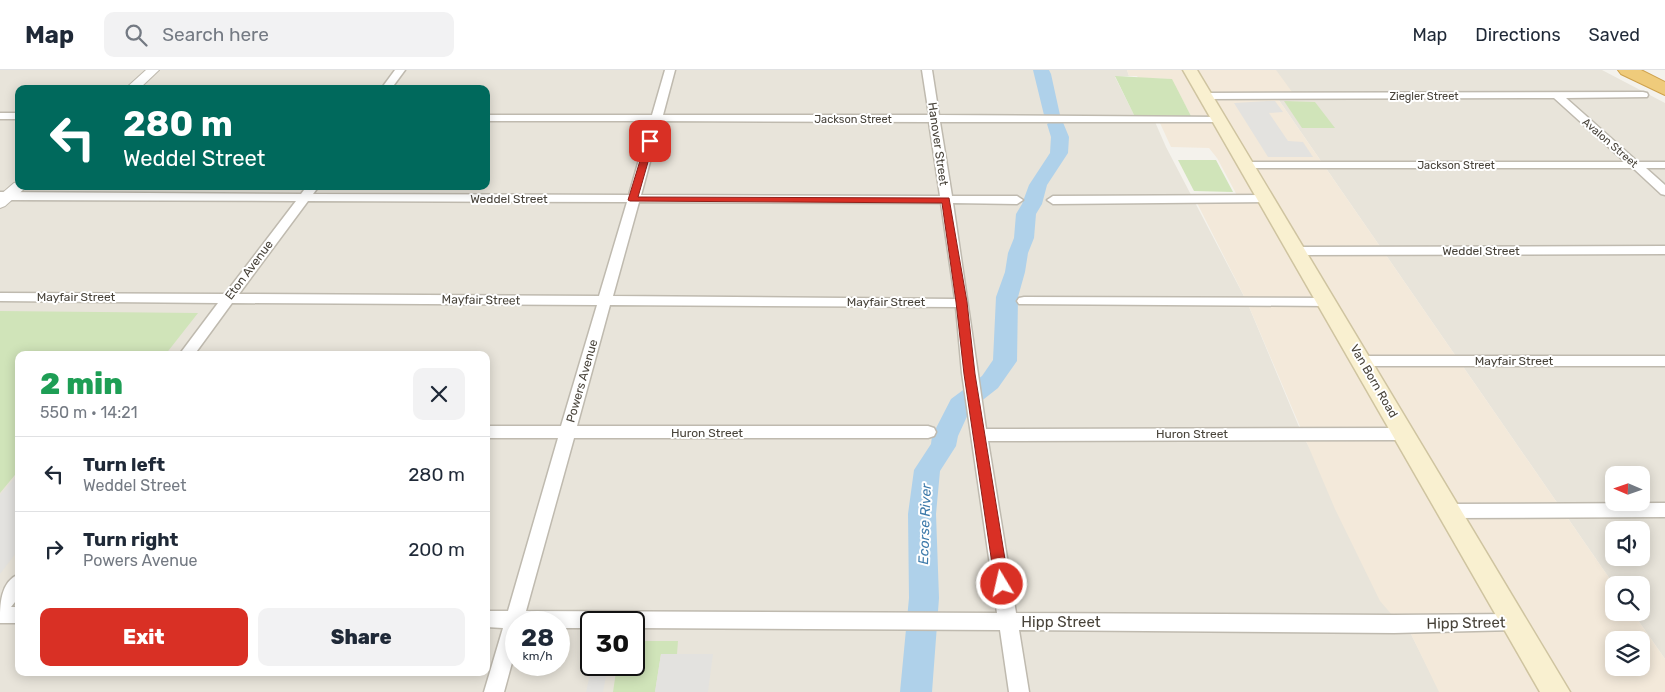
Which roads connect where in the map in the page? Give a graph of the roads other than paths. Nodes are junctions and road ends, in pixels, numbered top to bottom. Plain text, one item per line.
1 (153, 70) edge
2 (400, 70) edge
3 (670, 70) edge
4 (927, 70) edge
5 (1190, 70) edge
6 (1628, 70) edge
7 (136, 85) edge
8 (389, 85) edge
9 (1665, 89) edge
10 (1642, 95) dead end
11 (1206, 96) junction
12 (1556, 96) junction
13 (0, 116) edge
14 (15, 116) edge
15 (490, 118) edge
16 (656, 118) junction
17 (934, 119) junction
18 (1220, 120) junction
19 (1247, 165) junction
20 (1635, 165) junction
21 (1665, 165) edge
22 (310, 190) edge
23 (1665, 191) edge
24 (7, 195) edge
25 (305, 197) junction
26 (1267, 199) junction
27 (633, 200) junction
28 (946, 200) junction
29 (1017, 200) dead end
30 (1053, 200) dead end
31 (1665, 250) edge
32 (1297, 251) junction
33 (0, 297) edge
34 (228, 298) junction
35 (1024, 301) dead end
36 (604, 302) junction
37 (962, 302) junction
38 (1328, 302) junction
39 (189, 351) edge
40 (1362, 361) junction
41 (1665, 361) edge
42 (490, 432) edge
43 (567, 432) junction
44 (928, 432) dead end
45 (1405, 434) junction
46 (979, 435) junction
47 (1665, 510) edge
48 (1449, 511) junction
49 (15, 587) edge
50 (0, 607) edge
51 (516, 611) edge
52 (0, 615) edge
53 (15, 615) edge
54 (490, 620) edge
55 (505, 620) edge
56 (570, 620) edge
57 (1008, 622) junction
58 (1515, 622) junction
59 (505, 650) edge
60 (494, 692) edge
61 (1019, 692) edge
62 (1556, 692) edge

1 - 7 street
2 - 8 street
3 - 16 street, Powers Avenue
4 - 17 street, Hanover Street
5 - 11 main road, Van Born Road
6 - 9 highway
10 - 12 street, Ziegler Street
11 - 12 street, Ziegler Street
11 - 18 main road, Van Born Road
12 - 20 street, Avalon Street
13 - 14 street
15 - 16 street, Jackson Street
16 - 17 street, Jackson Street
16 - 27 street, Powers Avenue
17 - 18 street, Jackson Street
17 - 28 street, Hanover Street
18 - 19 main road, Van Born Road
19 - 20 street, Jackson Street
19 - 26 main road, Van Born Road
20 - 21 street, Jackson Street
20 - 23 street, Avalon Street
22 - 25 street, Eton Avenue
24 - 25 street, Weddel Street
25 - 27 street, Weddel Street
25 - 34 street, Eton Avenue
26 - 30 street
26 - 32 main road, Van Born Road
27 - 28 street, Weddel Street
27 - 36 street, Powers Avenue
28 - 29 street, Weddel Street
28 - 37 street, Hanover Street
31 - 32 street, Weddel Street
32 - 38 main road, Van Born Road
33 - 34 street, Mayfair Street
34 - 36 street, Mayfair Street
34 - 39 street, Eton Avenue
35 - 38 street
36 - 37 street, Mayfair Street
36 - 43 street, Powers Avenue
37 - 46 street, Hanover Street
38 - 40 main road, Van Born Road
40 - 41 street, Mayfair Street
40 - 45 main road, Van Born Road
42 - 43 street, Huron Street
43 - 44 street, Huron Street
43 - 51 street, Powers Avenue
45 - 46 street, Huron Street
45 - 48 main road, Van Born Road
46 - 57 street, Hanover Street
47 - 48 street
48 - 58 main road, Van Born Road
49 - 50 street
52 - 53 street
54 - 55 street, Hipp Street
56 - 57 street, Hipp Street
57 - 58 street, Hipp Street
57 - 61 street, Hanover Street
58 - 62 main road, Van Born Road
59 - 60 street, Powers Avenue

